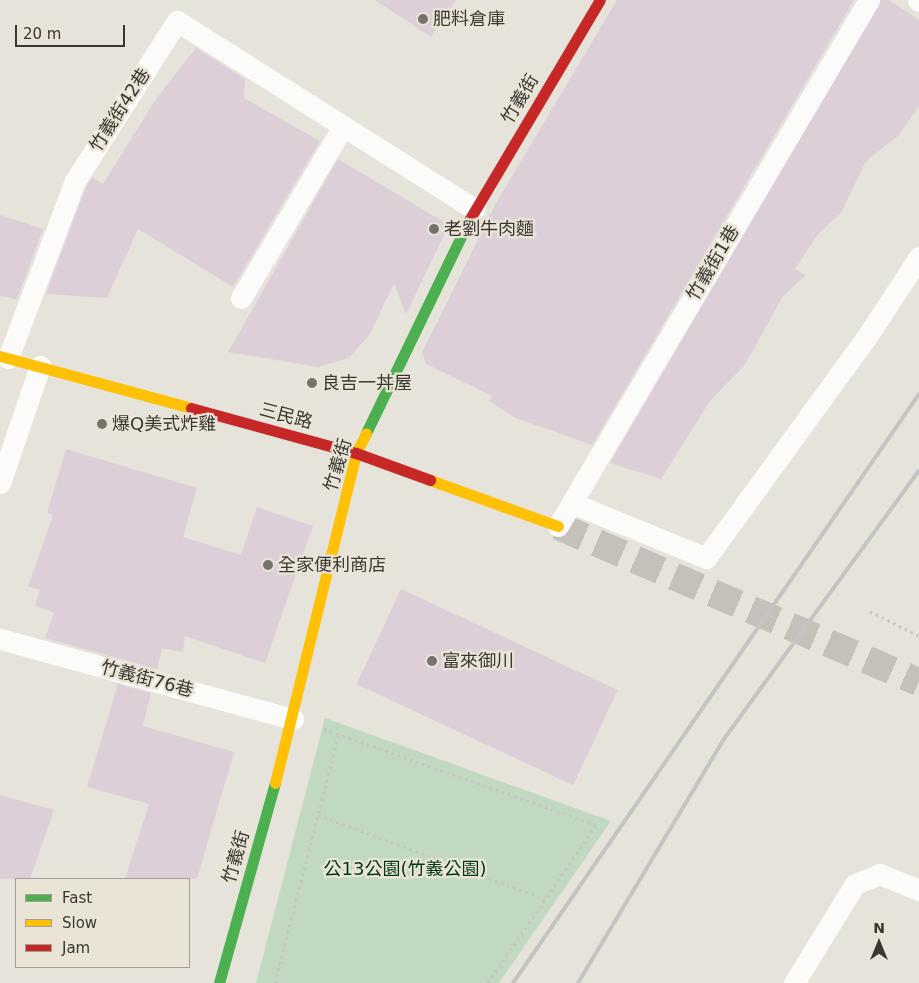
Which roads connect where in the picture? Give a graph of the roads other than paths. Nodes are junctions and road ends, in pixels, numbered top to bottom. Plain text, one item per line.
1 (600, 0) edge
2 (869, 0) edge
3 (343, 126) junction
4 (474, 210) junction
5 (919, 256) edge
6 (241, 298) dead end
7 (4, 357) edge
8 (40, 366) junction
9 (356, 453) junction
10 (0, 483) edge
11 (572, 503) junction
12 (558, 526) joint
13 (0, 639) edge
14 (293, 719) junction
15 (919, 890) edge
16 (219, 983) edge
17 (794, 983) edge

1 - 4 street, 竹義街
2 - 11 lane, 竹義街1巷
3 - 4 lane, 竹義街42巷
3 - 6 lane
3 - 7 lane, 竹義街42巷
4 - 9 street, 竹義街
5 - 11 lane
7 - 8 street, 三民路
8 - 9 street, 三民路
8 - 10 lane
9 - 12 street, 三民路
9 - 14 street, 竹義街
11 - 12 lane, 竹義街1巷
13 - 14 lane, 竹義街76巷
14 - 16 street, 竹義街
15 - 17 lane

